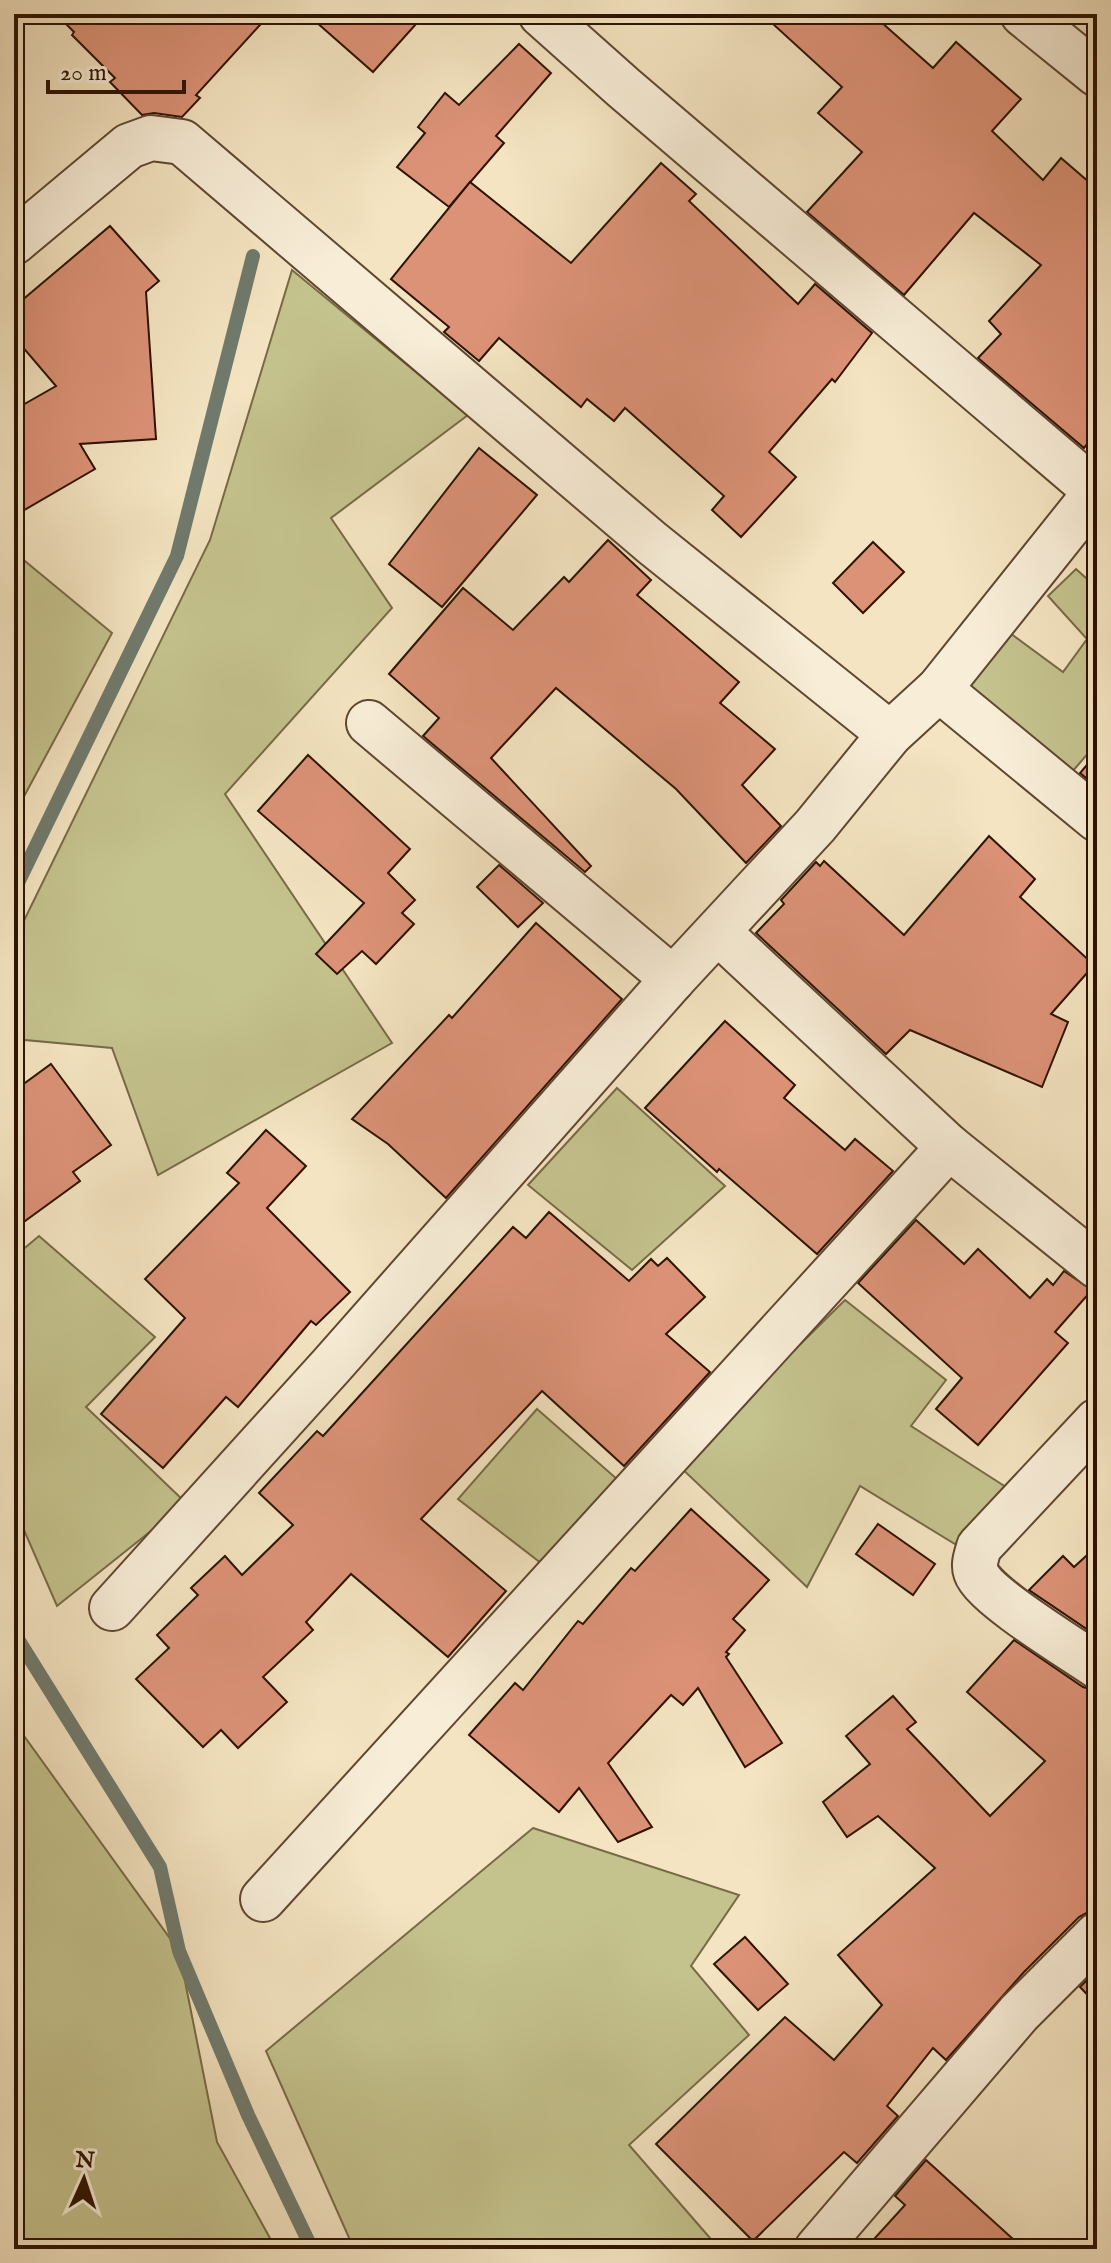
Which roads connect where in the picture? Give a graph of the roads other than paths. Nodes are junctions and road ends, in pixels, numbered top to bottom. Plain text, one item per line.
1 (541, 14) edge
2 (1023, 14) edge
3 (1097, 74) edge
4 (14, 242) edge
5 (1097, 492) edge
6 (939, 689) junction
7 (369, 723) dead end
8 (890, 734) junction
9 (1097, 819) edge
10 (719, 933) junction
11 (673, 979) junction
12 (949, 1147) junction
13 (1097, 1266) edge
14 (1097, 1421) edge
15 (112, 1608) dead end
16 (1097, 1666) edge
17 (263, 1899) dead end
18 (1097, 1935) edge
19 (817, 2249) edge

1 - 5 street
2 - 3 street
4 - 8 street
5 - 6 street
6 - 8 street
6 - 9 street
7 - 11 street
8 - 10 street
10 - 11 street
10 - 12 street
11 - 15 street
12 - 13 street
12 - 17 street
14 - 16 street
18 - 19 street

